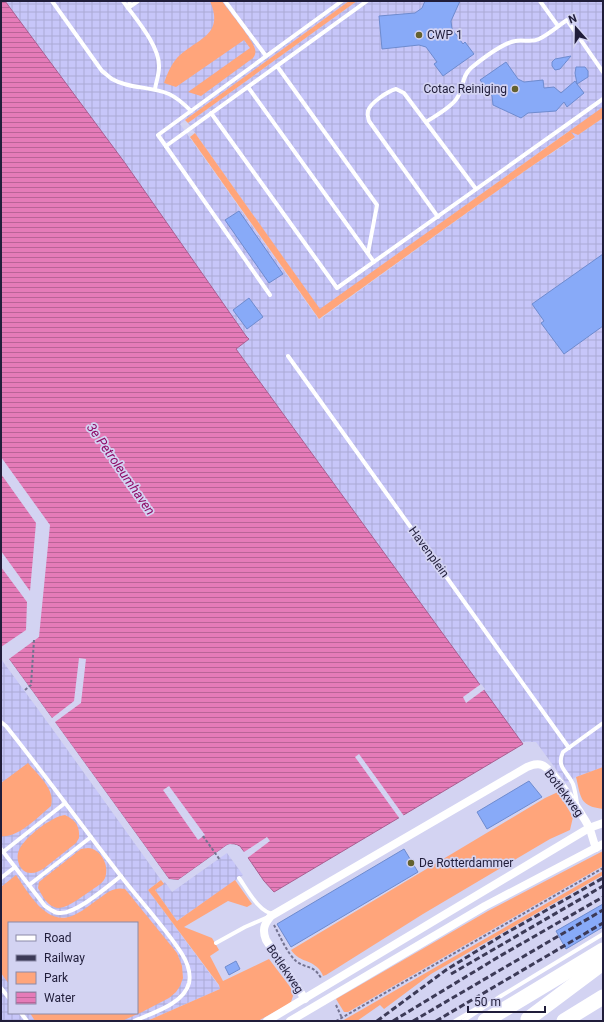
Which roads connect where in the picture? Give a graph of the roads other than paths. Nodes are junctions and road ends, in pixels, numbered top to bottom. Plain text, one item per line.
1 (52, 1) edge
2 (123, 1) edge
3 (130, 1) edge
4 (138, 1) edge
5 (225, 1) edge
6 (342, 1) edge
7 (367, 1) edge
8 (540, 1) edge
9 (128, 8) junction
10 (558, 26) junction
11 (266, 56) junction
12 (277, 66) junction
13 (603, 72) edge
14 (248, 87) junction
15 (155, 89) junction
16 (603, 99) edge
17 (191, 111) junction
18 (211, 113) junction
19 (426, 122) junction
20 (166, 146) junction
21 (476, 189) junction
22 (438, 217) junction
23 (368, 253) junction
24 (374, 262) junction
25 (270, 295) dead end
26 (288, 356) dead end
27 (1, 722) edge
28 (603, 723) edge
29 (569, 748) junction
30 (65, 803) junction
31 (577, 808) junction
32 (603, 824) edge
33 (589, 828) junction
34 (91, 838) junction
35 (599, 846) edge
36 (2, 851) edge
37 (15, 867) junction
38 (121, 876) junction
39 (1, 878) edge
40 (239, 878) dead end
41 (29, 885) junction
42 (272, 916) junction
43 (603, 934) edge
44 (216, 943) dead end
45 (603, 950) edge
46 (603, 963) edge
47 (546, 968) junction
48 (603, 974) edge
49 (1, 988) edge
50 (8, 997) edge
51 (603, 997) edge
52 (305, 998) junction
53 (526, 1020) edge
54 (134, 1021) edge
55 (267, 1021) edge
56 (290, 1021) edge
57 (455, 1021) edge
58 (463, 1021) edge
59 (485, 1021) edge
60 (564, 1021) edge

1 - 15 lane
2 - 9 lane
3 - 9 lane
4 - 9 lane
5 - 11 lane
6 - 11 lane
7 - 12 lane
8 - 10 lane
9 - 15 lane
10 - 13 lane
10 - 19 lane
11 - 17 lane
12 - 14 lane
12 - 23 lane
14 - 18 lane
14 - 23 lane
15 - 17 lane
16 - 21 lane
17 - 20 lane
18 - 20 lane
18 - 24 lane
19 - 21 lane
19 - 22 lane
20 - 25 lane
21 - 22 lane
22 - 24 lane
23 - 24 lane
26 - 29 lane, Havenplein
27 - 30 lane
28 - 29 lane
29 - 31 lane
30 - 34 lane
30 - 36 lane
31 - 33 street, Botlekweg
31 - 42 street, Botlekweg
32 - 33 street
33 - 35 street
33 - 52 street, Botlekweg
34 - 38 lane
34 - 41 lane
35 - 56 street
36 - 37 lane
37 - 39 lane
37 - 41 lane
38 - 41 lane
38 - 54 lane
40 - 42 lane
42 - 44 lane
42 - 52 street, Botlekweg
43 - 47 lane
45 - 59 highway
46 - 53 highway
47 - 57 lane
47 - 58 lane
48 - 53 highway
49 - 50 lane
51 - 60 highway
52 - 55 street, Botlekweg

